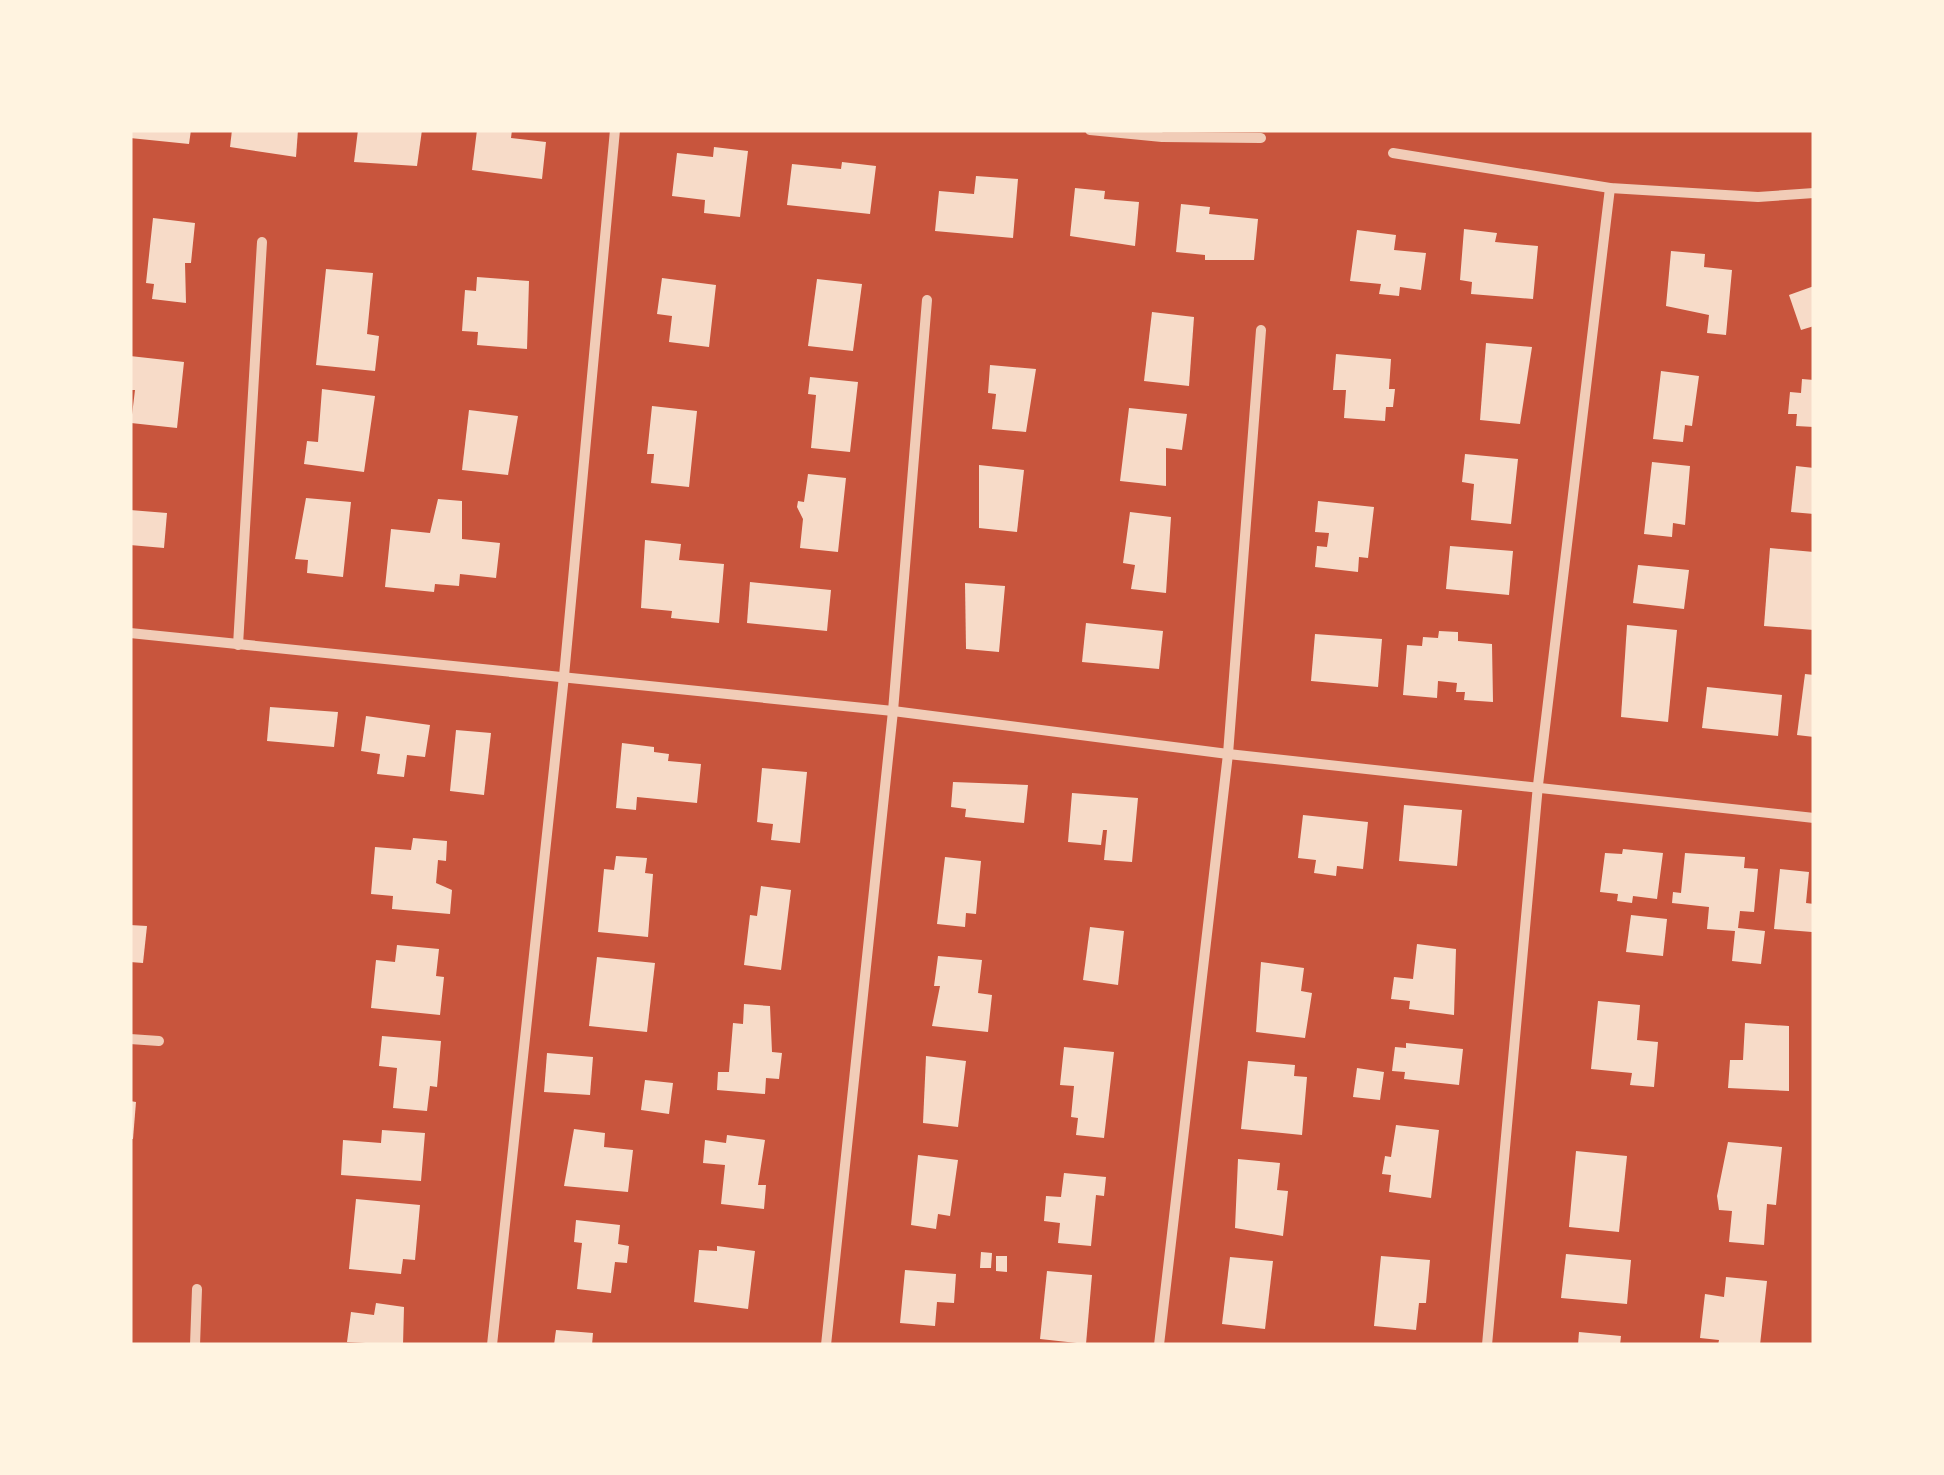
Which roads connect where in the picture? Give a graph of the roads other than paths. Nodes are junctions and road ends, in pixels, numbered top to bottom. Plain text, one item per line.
1 (615, 130) edge
2 (1090, 130) edge
3 (1261, 138) dead end
4 (1393, 153) dead end
5 (1610, 188) junction
6 (1814, 192) edge
7 (262, 242) dead end
8 (927, 300) dead end
9 (1261, 330) dead end
10 (130, 633) edge
11 (238, 645) junction
12 (564, 676) junction
13 (893, 711) junction
14 (1228, 754) junction
15 (1538, 785) junction
16 (1814, 818) edge
17 (130, 1039) edge
18 (159, 1041) dead end
19 (198, 1289) dead end
20 (195, 1345) edge
21 (492, 1345) edge
22 (826, 1345) edge
23 (1159, 1345) edge
24 (1487, 1345) edge

1 - 12 street
2 - 3 street
4 - 5 street
5 - 6 street
5 - 15 street
7 - 11 street
8 - 13 street
9 - 14 street
10 - 11 street
11 - 12 street
12 - 13 street
12 - 21 street
13 - 14 street
13 - 22 street
14 - 15 street
14 - 23 street
15 - 16 street
15 - 24 street
17 - 18 street
19 - 20 street

